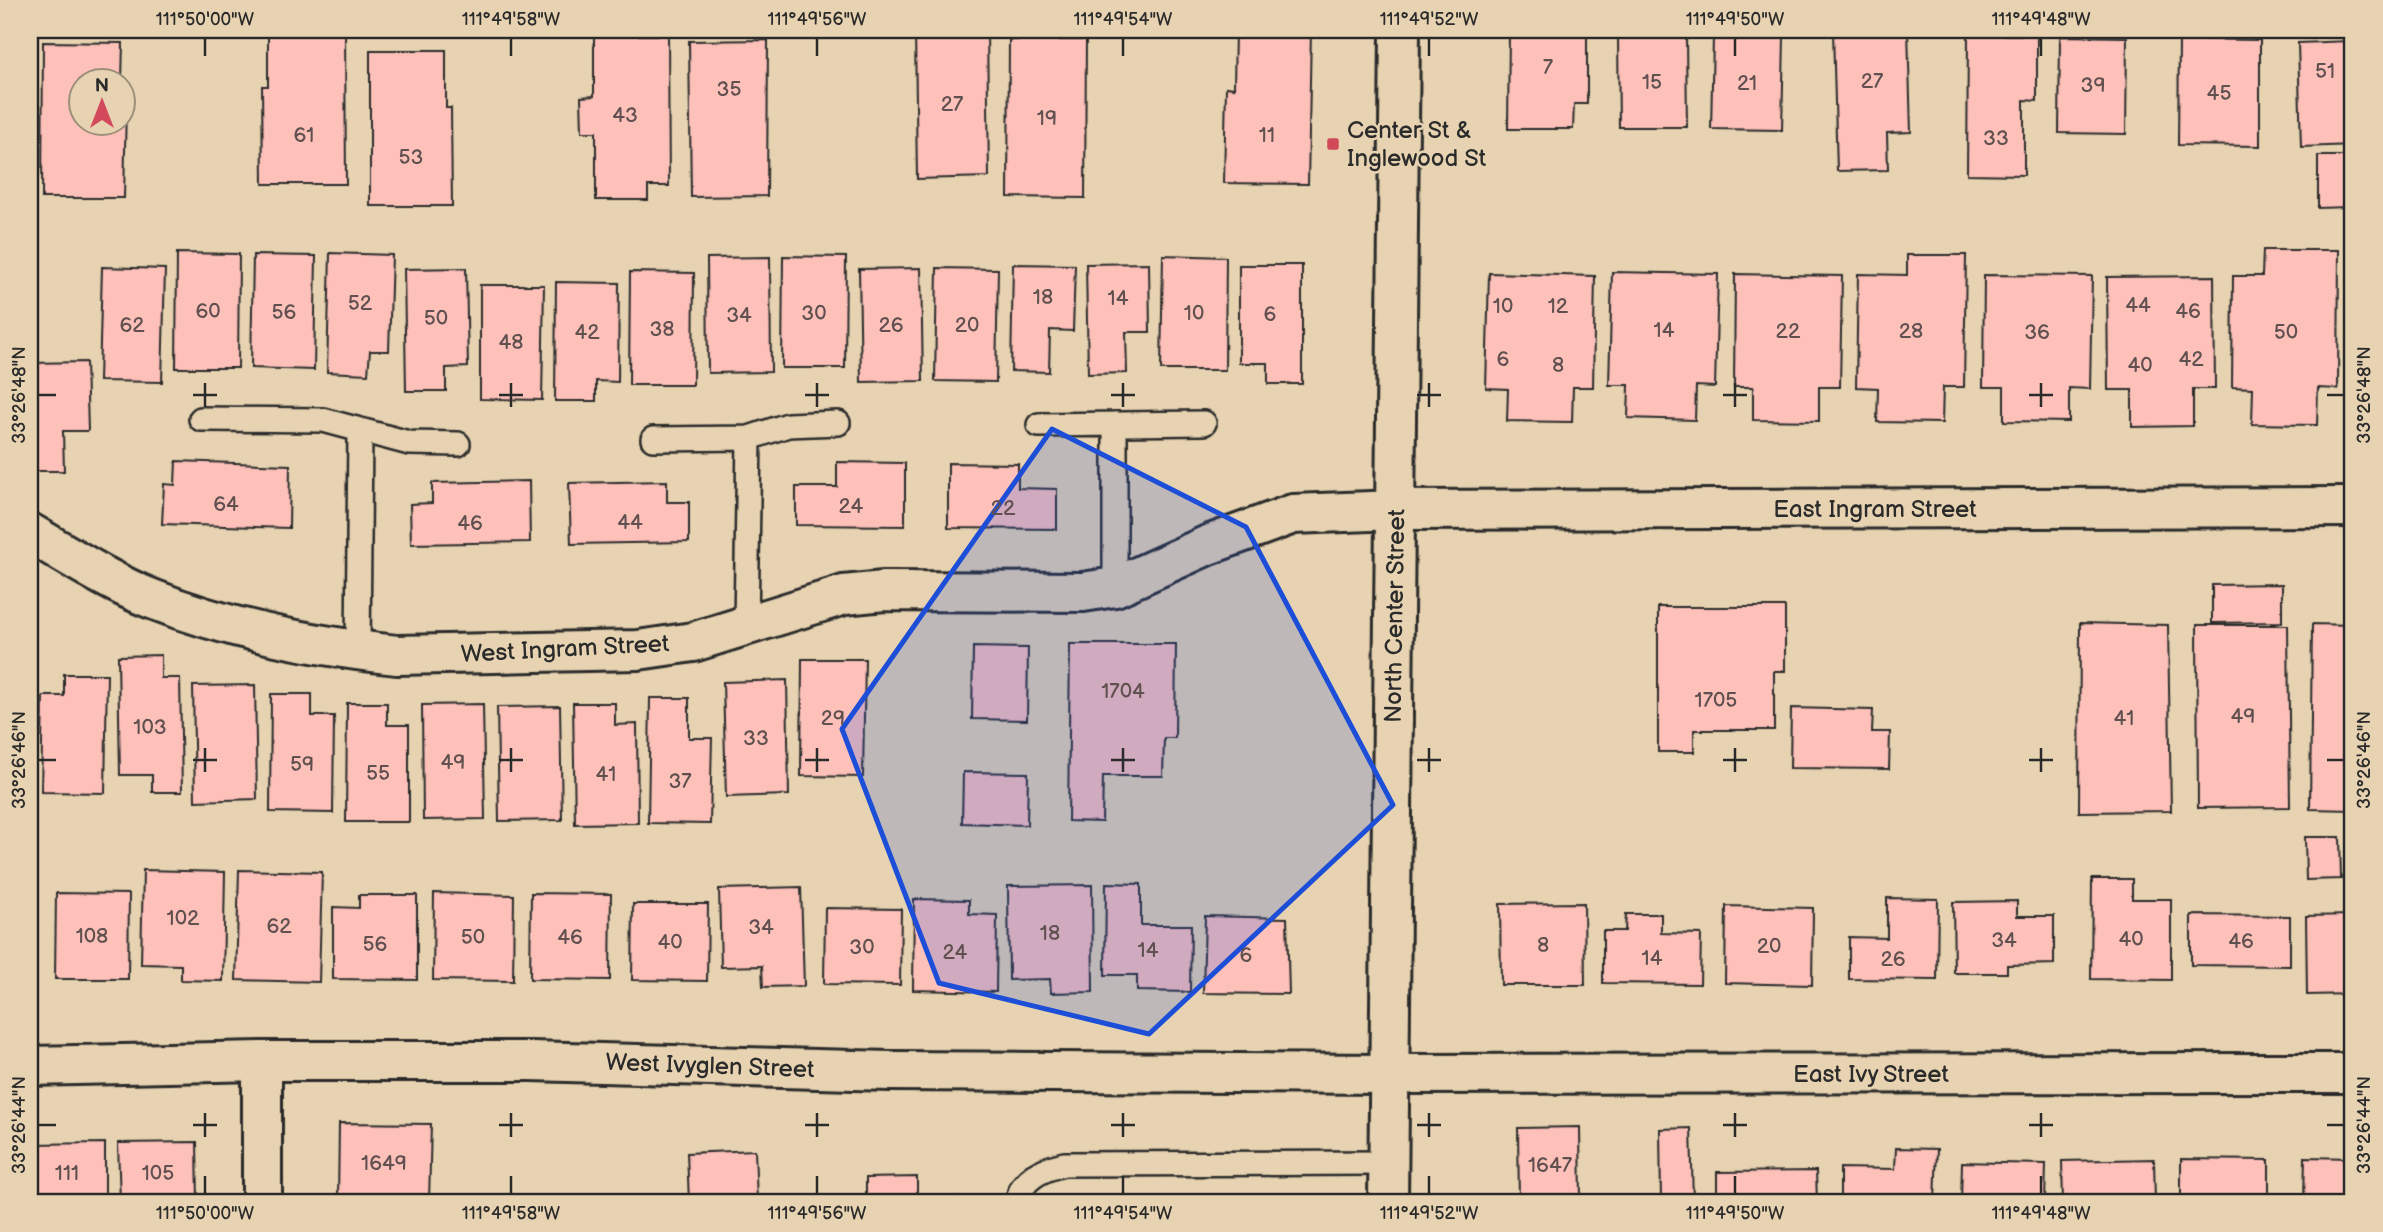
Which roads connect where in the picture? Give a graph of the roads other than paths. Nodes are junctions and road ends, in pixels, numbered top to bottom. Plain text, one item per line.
1 (1400, 30) edge
2 (201, 419) dead end
3 (838, 423) dead end
4 (1204, 423) dead end
5 (1115, 424) junction
6 (1039, 425) dead end
7 (360, 431) junction
8 (749, 438) junction
9 (653, 439) dead end
10 (458, 444) dead end
11 (2353, 507) edge
12 (1396, 510) junction
13 (30, 533) edge
14 (1115, 586) junction
15 (746, 625) junction
16 (358, 651) junction
17 (262, 1061) junction
18 (30, 1066) edge
19 (2353, 1073) edge
20 (1390, 1074) junction
21 (1388, 1163) junction
22 (262, 1202) edge
23 (1018, 1202) edge
24 (1388, 1202) edge

1 - 12 street, North Center Street
2 - 7 lane
3 - 8 lane
4 - 5 lane
5 - 6 lane
5 - 14 lane
7 - 10 lane
7 - 16 lane
8 - 9 lane
8 - 15 lane
11 - 12 street, East Ingram Street
12 - 14 street, West Ingram Street
12 - 20 street, North Center Street
13 - 16 street, West Ingram Street
14 - 15 street, West Ingram Street
15 - 16 street, West Ingram Street
17 - 18 street, West Ivyglen Street
17 - 20 street, West Ivyglen Street
17 - 22 street
19 - 20 street, East Ivy Street
20 - 21 street, North Center Street
21 - 23 lane
21 - 24 street, North Center Street

